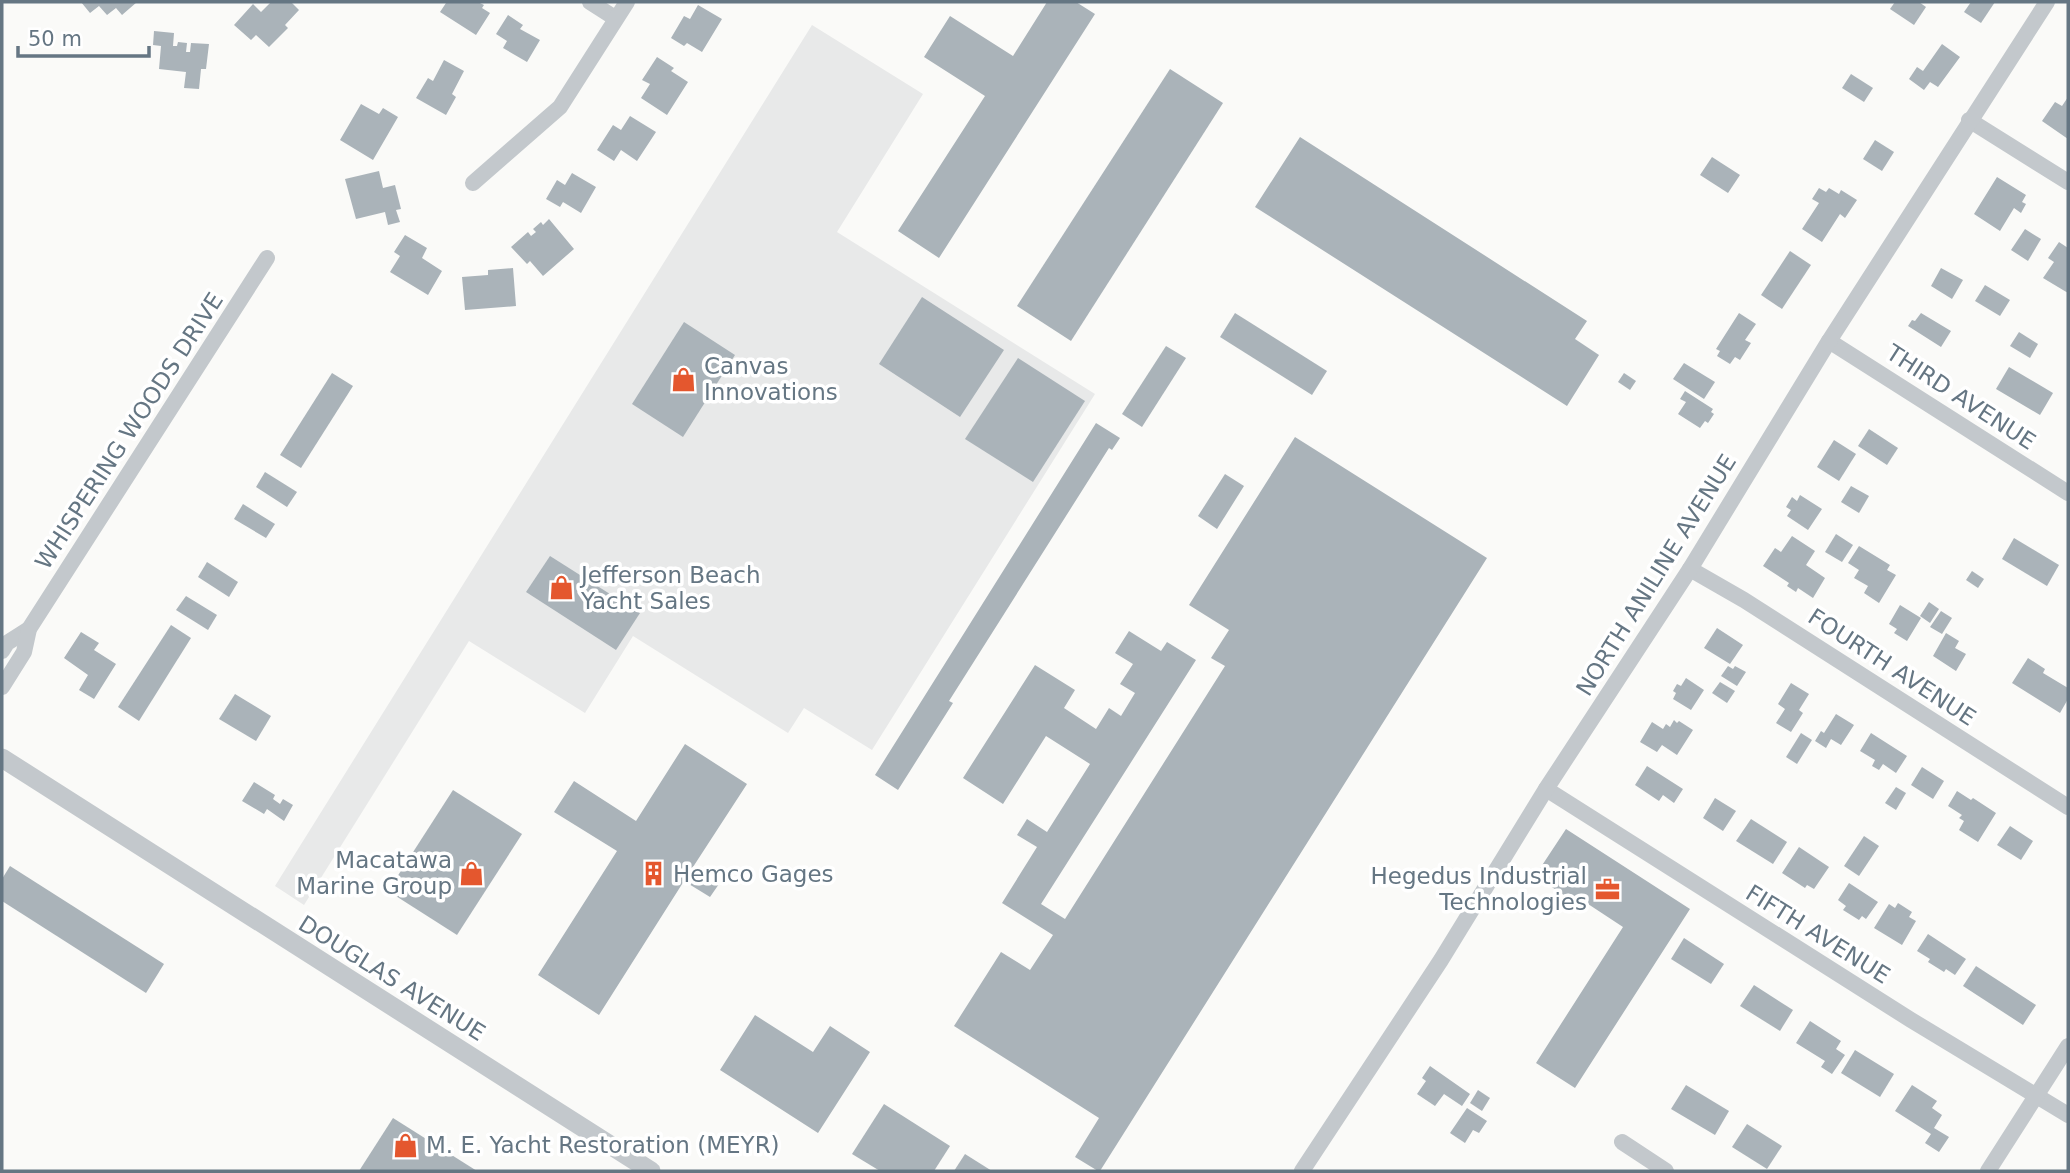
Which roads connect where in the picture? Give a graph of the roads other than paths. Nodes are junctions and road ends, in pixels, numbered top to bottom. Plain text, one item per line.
1 (590, 2) edge
2 (627, 2) edge
3 (2047, 2) edge
4 (615, 18) junction
5 (1969, 120) junction
6 (2068, 182) edge
7 (473, 183) dead end
8 (267, 258) dead end
9 (1829, 341) junction
10 (2068, 493) edge
11 (1690, 569) junction
12 (29, 629) junction
13 (2, 651) edge
14 (2, 687) edge
15 (2, 758) edge
16 (1546, 789) junction
17 (2068, 807) edge
18 (2068, 1046) edge
19 (2036, 1095) junction
20 (2068, 1115) edge
21 (1622, 1142) dead end
22 (651, 1171) edge
23 (1302, 1171) edge
24 (1666, 1171) edge
25 (1988, 1171) edge

1 - 4 street
2 - 4 street
3 - 5 street, NORTH ANILINE AVENUE
4 - 7 street
5 - 6 street
5 - 9 street, NORTH ANILINE AVENUE
8 - 12 street, WHISPERING WOODS DRIVE
9 - 10 street, THIRD AVENUE
9 - 11 street, NORTH ANILINE AVENUE
11 - 16 street, NORTH ANILINE AVENUE
11 - 17 street, FOURTH AVENUE
12 - 13 street, WHISPERING WOODS DRIVE
12 - 14 street, WHISPERING WOODS DRIVE
15 - 22 street, DOUGLAS AVENUE
16 - 19 street, FIFTH AVENUE
16 - 23 street, NORTH ANILINE AVENUE
18 - 19 street
19 - 20 street, FIFTH AVENUE
19 - 25 street
21 - 24 street

